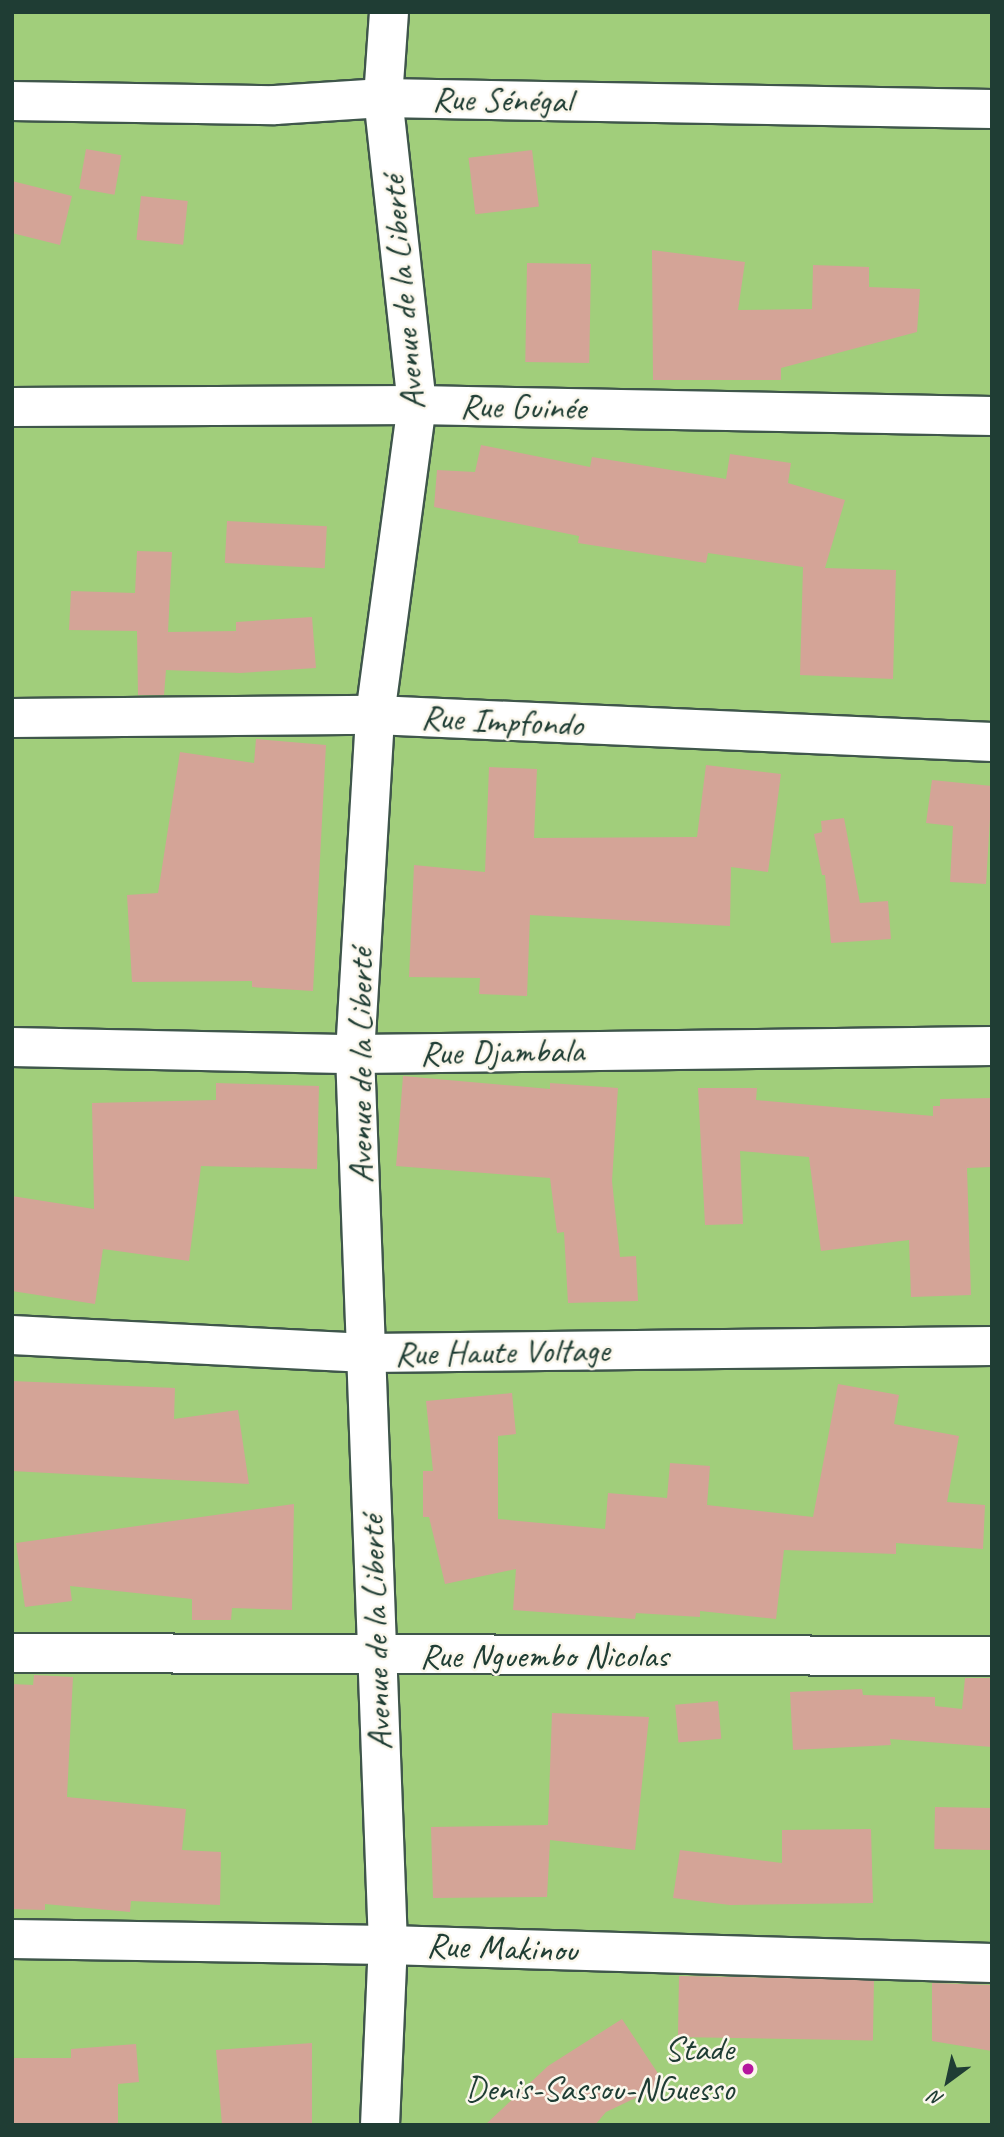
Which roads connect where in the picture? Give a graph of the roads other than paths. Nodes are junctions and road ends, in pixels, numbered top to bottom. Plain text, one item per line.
1 (389, 12) edge
2 (383, 98) junction
3 (12, 101) edge
4 (992, 109) edge
5 (418, 405) junction
6 (12, 407) edge
7 (992, 416) edge
8 (375, 715) junction
9 (12, 718) edge
10 (992, 743) edge
11 (992, 1046) edge
12 (12, 1047) edge
13 (355, 1054) junction
14 (12, 1335) edge
15 (992, 1346) edge
16 (367, 1353) junction
17 (12, 1653) edge
18 (376, 1656) junction
19 (992, 1656) edge
20 (12, 1939) edge
21 (388, 1945) junction
22 (992, 1963) edge
23 (380, 2125) edge

1 - 2 street, Avenue de la Liberté
2 - 3 street, Rue Sénégal
2 - 4 street, Rue Sénégal
2 - 5 street, Avenue de la Liberté
5 - 6 street, Rue Guinée
5 - 7 street, Rue Guinée
5 - 8 street, Avenue de la Liberté
8 - 9 street, Rue Impfondo
8 - 10 street, Rue Impfondo
8 - 13 street, Avenue de la Liberté
11 - 13 street, Rue Djambala
12 - 13 street, Rue Djambala
13 - 16 street, Avenue de la Liberté
14 - 16 street, Rue Haute Voltage
15 - 16 street, Rue Haute Voltage
16 - 18 street, Avenue de la Liberté
17 - 18 street, Rue Nguembo Nicolas
18 - 19 street, Rue Nguembo Nicolas
18 - 21 street, Avenue de la Liberté
20 - 21 street, Rue Makinou
21 - 22 street, Rue Makinou
21 - 23 street, Avenue de la Liberté

